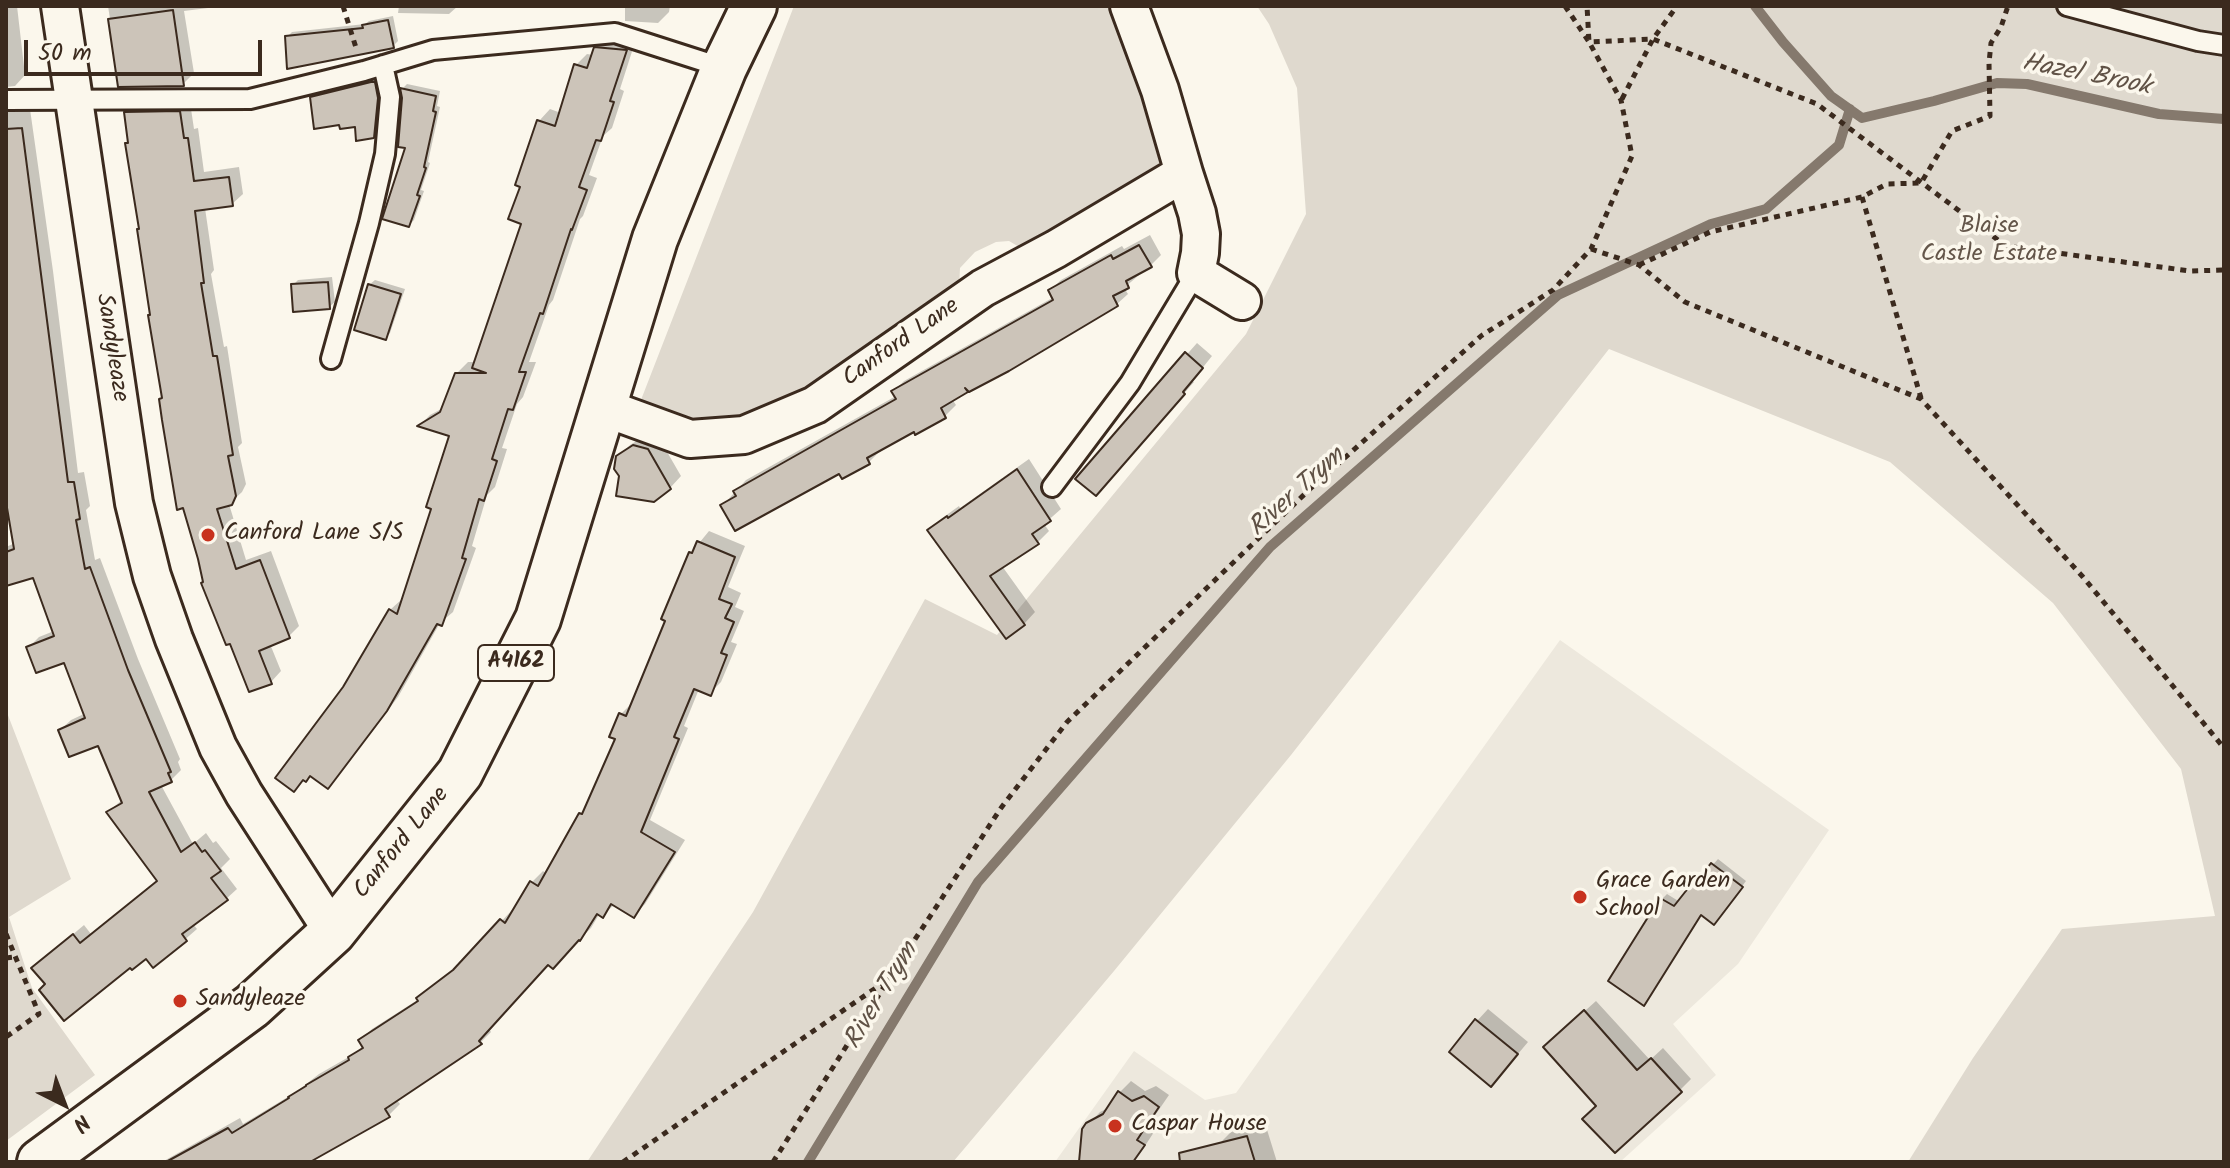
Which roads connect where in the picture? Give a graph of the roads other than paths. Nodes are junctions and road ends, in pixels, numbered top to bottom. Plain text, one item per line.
1 (60, 6) edge
2 (754, 6) edge
3 (1129, 6) edge
4 (2067, 6) edge
5 (2224, 45) edge
6 (383, 65) junction
7 (724, 68) junction
8 (6, 100) edge
9 (73, 100) junction
10 (1184, 173) junction
11 (1196, 273) junction
12 (1242, 301) dead end
13 (331, 359) dead end
14 (605, 408) junction
15 (1052, 487) dead end
16 (333, 932) junction
17 (40, 1162) edge

1 - 9 street, Sandyleaze
2 - 7 main road, Canford Lane / A4162
3 - 10 street
4 - 5 lane
6 - 7 lane
6 - 9 lane
6 - 13 lane
7 - 14 main road, Canford Lane / A4162
8 - 9 lane
9 - 16 street, Sandyleaze
10 - 11 street
10 - 14 street, Canford Lane
11 - 12 street
11 - 15 lane
14 - 16 main road, Canford Lane / A4162
16 - 17 main road, Canford Lane / A4162

